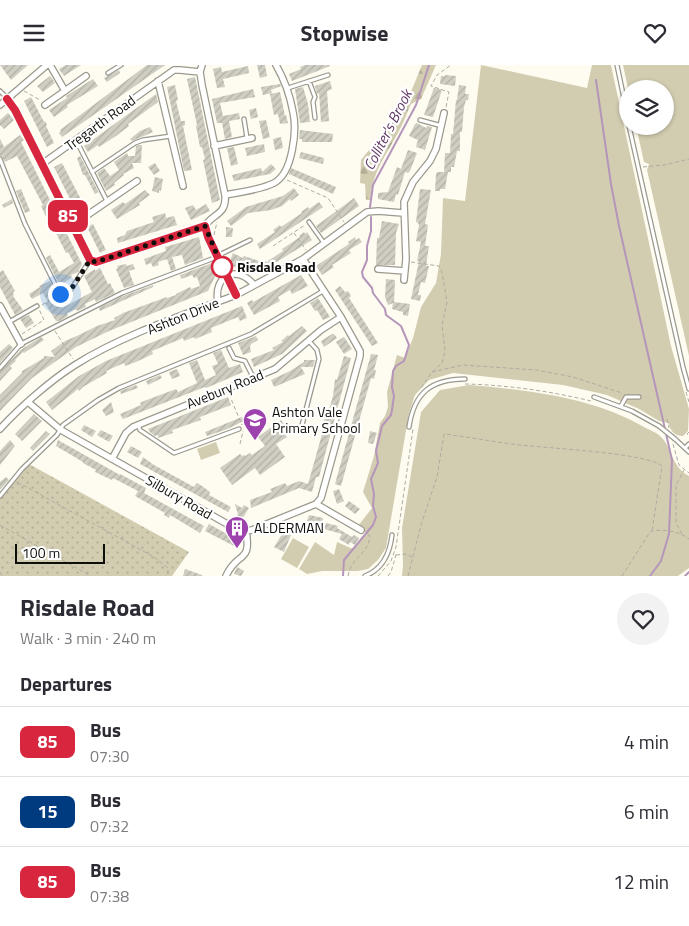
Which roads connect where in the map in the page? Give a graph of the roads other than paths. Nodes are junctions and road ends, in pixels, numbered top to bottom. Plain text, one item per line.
1 (49, 65) edge
2 (121, 65) edge
3 (202, 65) edge
4 (276, 65) edge
5 (617, 65) edge
6 (175, 67) edge
7 (200, 72) junction
8 (108, 73) dead end
9 (328, 75) dead end
10 (86, 76) dead end
11 (620, 80) edge
12 (158, 81) junction
13 (309, 81) junction
14 (287, 89) junction
15 (0, 91) edge
16 (65, 91) junction
17 (7, 99) junction
18 (0, 105) edge
19 (44, 105) road end
20 (444, 113) road end
21 (315, 118) dead end
22 (244, 119) dead end
23 (420, 120) dead end
24 (442, 126) junction
25 (631, 135) edge
26 (172, 136) junction
27 (249, 139) joint
28 (76, 141) junction
29 (214, 146) junction
30 (0, 159) edge
31 (42, 164) junction
32 (92, 173) junction
33 (137, 181) dead end
34 (183, 186) dead end
35 (225, 195) junction
36 (107, 201) junction
37 (403, 213) junction
38 (309, 222) road end
39 (73, 225) junction
40 (205, 226) junction
41 (250, 240) dead end
42 (324, 244) junction
43 (218, 256) junction
44 (303, 259) junction
45 (90, 260) junction
46 (378, 269) dead end
47 (405, 271) junction
48 (227, 276) junction
49 (404, 280) dead end
50 (254, 285) junction
51 (324, 291) junction
52 (236, 295) junction
53 (218, 302) junction
54 (37, 306) dead end
55 (0, 309) edge
56 (341, 317) junction
57 (9, 323) junction
58 (309, 341) junction
59 (21, 344) junction
60 (229, 348) dead end
61 (0, 368) edge
62 (253, 378) junction
63 (465, 379) dead end
64 (689, 389) edge
65 (594, 397) dead end
66 (639, 397) dead end
67 (28, 402) junction
68 (621, 406) junction
69 (137, 425) junction
70 (1, 426) edge
71 (409, 427) dead end
72 (239, 429) dead end
73 (301, 429) dead end
74 (61, 430) junction
75 (689, 444) edge
76 (685, 448) junction
77 (689, 452) edge
78 (112, 459) junction
79 (0, 496) edge
80 (316, 504) junction
81 (246, 531) junction
82 (364, 532) road end
83 (392, 535) dead end
84 (226, 576) edge
85 (365, 576) edge

1 - 16 street
1 - 17 street
2 - 8 lane
3 - 7 street
4 - 14 street
5 - 11 lane
6 - 7 street, Tregarth Road
6 - 12 street, Tregarth Road
7 - 29 street
9 - 13 lane
10 - 16 street
12 - 26 street
12 - 28 street, Tregarth Road
13 - 14 lane
13 - 21 lane
14 - 35 street
15 - 17 lane
16 - 19 street
17 - 18 street
17 - 31 street
20 - 24 street
22 - 27 lane
23 - 24 lane
24 - 37 street
25 - 64 lane
26 - 32 lane
26 - 34 street
27 - 29 street
28 - 31 street, Tregarth Road
28 - 32 lane
29 - 35 street
30 - 45 lane
31 - 39 street
32 - 36 lane
33 - 36 street
35 - 40 street
36 - 39 street
37 - 42 street, Ashton Drive
37 - 47 street
38 - 42 lane
39 - 45 street
40 - 43 street
40 - 45 street
41 - 43 lane
42 - 44 street, Ashton Drive
43 - 48 street
43 - 59 lane
44 - 50 street, Ashton Drive
44 - 51 street
46 - 47 street
47 - 49 street
48 - 50 street
48 - 52 street
48 - 53 street
50 - 52 street, Ashton Drive
51 - 56 street
51 - 74 lane
52 - 53 street, Ashton Drive
53 - 67 street, Ashton Drive
54 - 57 lane
55 - 57 street
56 - 58 street, Avebury Road
56 - 80 street
57 - 59 street
58 - 62 street, Avebury Road
58 - 73 lane
59 - 61 lane
60 - 62 lane
62 - 69 street, Avebury Road
63 - 71 lane
65 - 68 lane
66 - 68 lane
67 - 70 street, Ashton Drive
67 - 74 street, Silbury Road
68 - 76 lane, bridge
69 - 72 lane
69 - 78 street, Avebury Road
74 - 78 street, Silbury Road
74 - 79 lane
75 - 76 lane
76 - 77 lane
78 - 81 street, Silbury Road
80 - 81 street
80 - 82 street
81 - 84 street
83 - 85 lane

